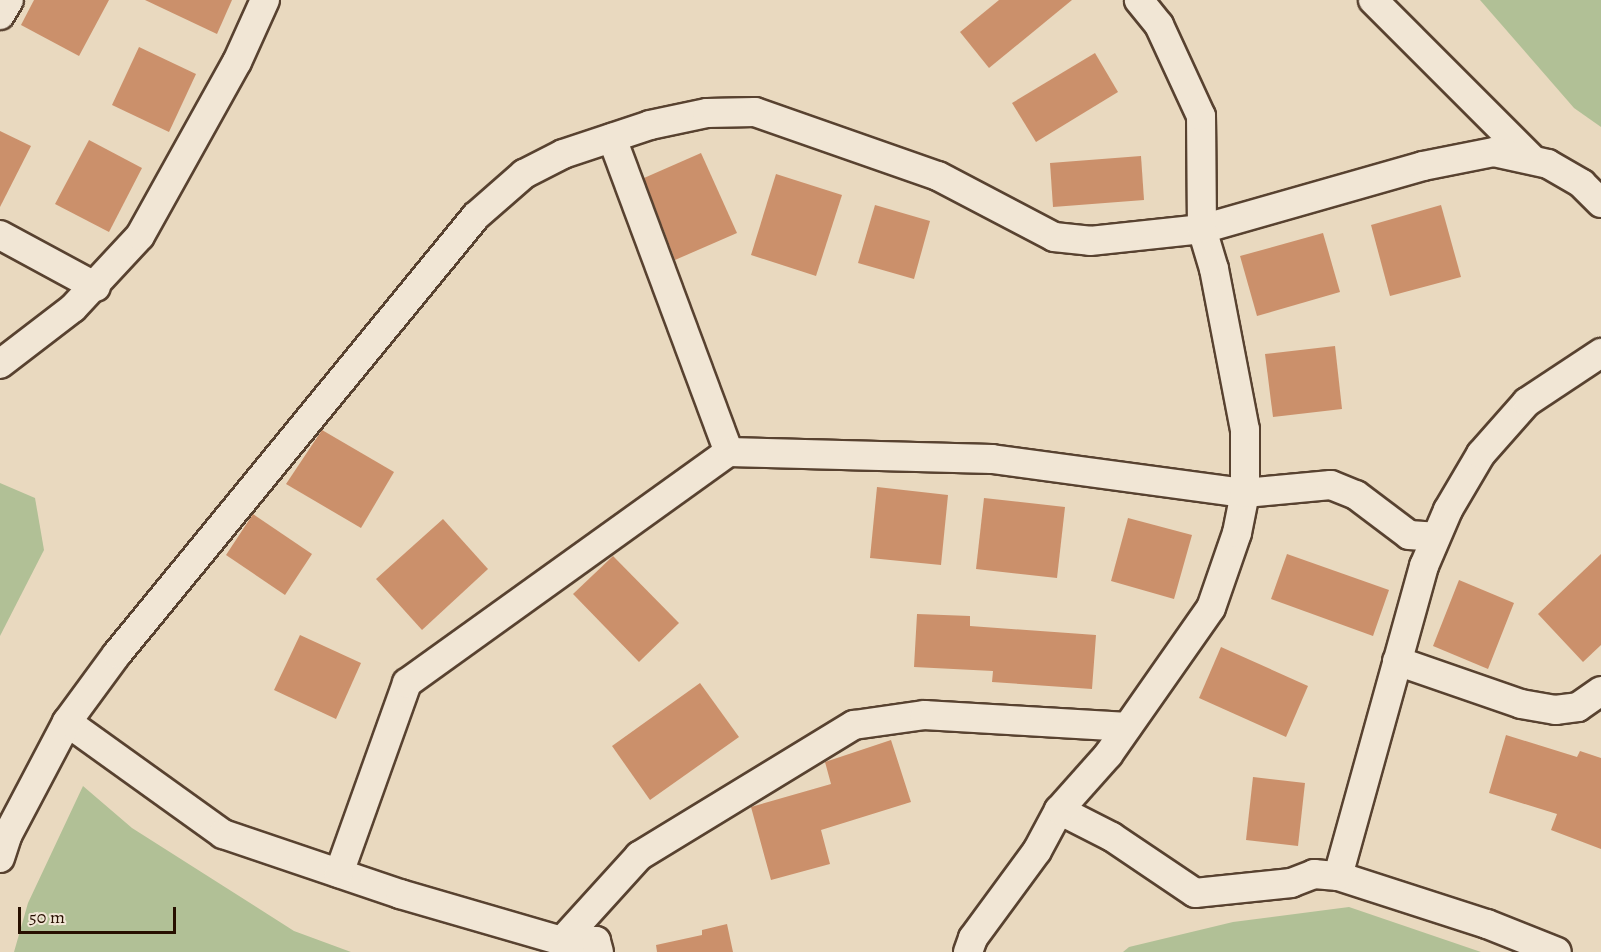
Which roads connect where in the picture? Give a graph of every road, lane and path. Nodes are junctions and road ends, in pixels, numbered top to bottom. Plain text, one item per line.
1 (9, 0) edge
2 (265, 0) edge
3 (1139, 0) edge
4 (1373, 0) edge
5 (0, 15) edge
6 (612, 138) junction
7 (1531, 158) junction
8 (1601, 203) edge
9 (1202, 229) junction
10 (0, 235) edge
11 (96, 287) junction
12 (1601, 353) edge
13 (0, 364) edge
14 (729, 452) junction
15 (1245, 493) junction
16 (1435, 537) junction
17 (1397, 661) junction
18 (1601, 691) edge
19 (67, 722) junction
20 (1127, 727) junction
21 (1059, 810) junction
22 (0, 858) edge
23 (339, 873) junction
24 (1338, 876) junction
25 (562, 941) junction
26 (599, 952) edge
27 (968, 952) edge
28 (1557, 952) edge

1 - 5 street
2 - 11 street
3 - 9 street
4 - 7 street
6 - 9 street
6 - 14 street
6 - 19 street
7 - 8 street
7 - 9 street
9 - 15 street
10 - 11 street
11 - 13 street
12 - 16 street
14 - 15 street
14 - 23 street
15 - 16 street
15 - 20 street
16 - 17 street
17 - 18 street
17 - 24 street
19 - 22 street
19 - 23 street
20 - 21 street
20 - 25 street
21 - 24 street
21 - 27 street
23 - 25 street
24 - 28 street
25 - 26 street

